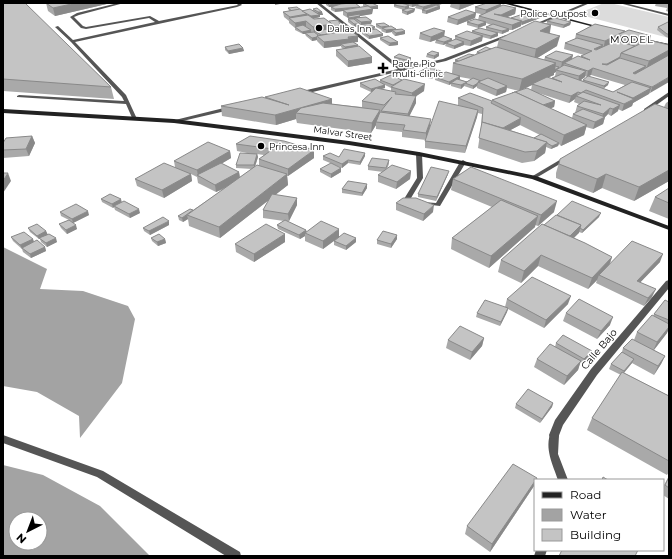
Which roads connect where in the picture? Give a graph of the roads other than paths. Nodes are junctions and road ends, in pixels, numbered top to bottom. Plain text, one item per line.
1 (122, 3) edge
2 (238, 3) edge
3 (318, 3) edge
4 (504, 3) edge
5 (588, 3) edge
6 (621, 3) edge
7 (669, 15) edge
8 (555, 16) junction
9 (159, 23) junction
10 (57, 27) dead end
11 (527, 28) edge
12 (608, 30) edge
13 (514, 34) edge
14 (639, 37) edge
15 (72, 40) junction
16 (669, 45) edge
17 (403, 71) junction
18 (669, 94) edge
19 (291, 95) edge
20 (18, 96) edge
21 (127, 103) junction
22 (237, 107) edge
23 (647, 109) junction
24 (3, 111) edge
25 (654, 112) edge
26 (640, 113) edge
27 (135, 118) junction
28 (174, 121) junction
29 (574, 153) edge
30 (419, 154) junction
31 (463, 162) junction
32 (534, 177) junction
33 (669, 228) edge
34 (669, 283) edge
35 (554, 435) joint
36 (3, 439) edge
37 (563, 479) edge
38 (236, 556) edge

1 - 9 lane
2 - 9 lane
3 - 17 street
4 - 8 main road
5 - 8 street
6 - 7 lane
8 - 11 street
8 - 12 main road
9 - 15 lane
10 - 15 lane
13 - 17 street
14 - 16 main road
15 - 21 lane
17 - 19 street
18 - 23 street
20 - 21 lane
21 - 27 lane
22 - 28 street
23 - 25 street
23 - 26 street
24 - 27 main road, Malvar Street
27 - 28 main road, Malvar Street
28 - 30 main road, Malvar Street
29 - 32 street
30 - 31 main road, Malvar Street
30 - 31 lane
31 - 32 main road, Malvar Street
32 - 33 main road, Malvar Street
34 - 35 street, Calle Bajo
35 - 37 lane
36 - 38 lane

